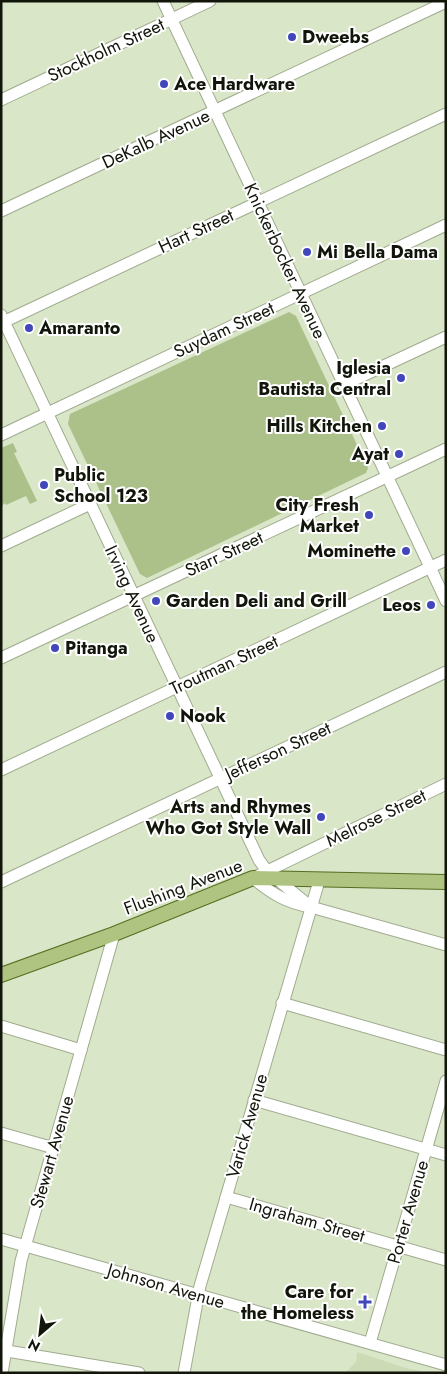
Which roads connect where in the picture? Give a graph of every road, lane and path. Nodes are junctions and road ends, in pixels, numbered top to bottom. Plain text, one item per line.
1 (163, 1) edge
2 (210, 1) edge
3 (446, 2) edge
4 (172, 20) junction
5 (1, 100) edge
6 (215, 111) junction
7 (446, 114) edge
8 (258, 202) junction
9 (1, 211) edge
10 (446, 225) edge
11 (300, 294) junction
12 (2, 320) edge
13 (446, 337) edge
14 (343, 386) junction
15 (48, 413) junction
16 (1, 435) edge
17 (446, 449) edge
18 (387, 477) junction
19 (90, 504) junction
20 (1, 546) edge
21 (446, 560) edge
22 (430, 568) junction
23 (133, 596) junction
24 (446, 602) edge
25 (1, 658) edge
26 (446, 672) edge
27 (177, 687) junction
28 (1, 770) edge
29 (220, 779) junction
30 (446, 784) edge
31 (271, 874) junction
32 (253, 878) junction
33 (319, 881) junction
34 (1, 882) edge
35 (446, 882) edge
36 (311, 907) junction
37 (114, 934) junction
38 (446, 945) edge
39 (1, 975) edge
40 (282, 1003) junction
41 (1, 1026) edge
42 (81, 1050) junction
43 (446, 1050) edge
44 (446, 1081) edge
45 (254, 1100) junction
46 (1, 1132) edge
47 (54, 1148) junction
48 (426, 1149) junction
49 (446, 1155) edge
50 (226, 1197) junction
51 (1, 1239) edge
52 (25, 1245) junction
53 (398, 1246) junction
54 (446, 1260) edge
55 (198, 1295) junction
56 (370, 1343) junction
57 (4, 1351) edge
58 (446, 1365) edge
59 (2, 1373) edge
60 (140, 1373) edge
61 (184, 1373) edge

1 - 4 street, Knickerbocker Avenue
2 - 4 street, Stockholm Street
3 - 6 street, DeKalb Avenue
4 - 5 street, Stockholm Street
4 - 6 street, Knickerbocker Avenue
6 - 8 street, Knickerbocker Avenue
6 - 9 street, DeKalb Avenue
7 - 8 street, Hart Street
8 - 11 street, Knickerbocker Avenue
8 - 12 street, Hart Street
10 - 11 street, Suydam Street
11 - 14 street, Knickerbocker Avenue
11 - 15 street, Suydam Street
12 - 15 street, Irving Avenue
13 - 14 street
14 - 18 street, Knickerbocker Avenue
15 - 16 street, Suydam Street
15 - 19 street, Irving Avenue
17 - 18 street, Starr Street
18 - 22 street, Knickerbocker Avenue
18 - 23 street, Starr Street
19 - 20 street
19 - 23 street, Irving Avenue
21 - 22 street, Troutman Street
22 - 24 street, Knickerbocker Avenue
22 - 27 street, Troutman Street
23 - 25 street, Starr Street
23 - 27 street, Irving Avenue
26 - 29 street, Jefferson Street
27 - 28 street, Troutman Street
27 - 29 street, Irving Avenue
29 - 31 street, Irving Avenue
29 - 34 street, Jefferson Street
30 - 31 street, Melrose Street
31 - 32 main road, Flushing Avenue
31 - 33 main road, Flushing Avenue
31 - 36 street, Irving Avenue
32 - 36 street
32 - 37 main road, Flushing Avenue
33 - 35 main road, Flushing Avenue
33 - 36 street, Varick Avenue
36 - 38 street
36 - 40 street, Varick Avenue
37 - 39 main road, Flushing Avenue
37 - 42 street, Stewart Avenue
40 - 43 street
40 - 45 street, Varick Avenue
41 - 42 street
42 - 47 street, Stewart Avenue
44 - 48 street, Porter Avenue
45 - 48 street
45 - 50 street, Varick Avenue
46 - 47 street
47 - 52 street, Stewart Avenue
48 - 49 street
48 - 53 street, Porter Avenue
50 - 53 street, Ingraham Street
50 - 55 street, Varick Avenue
51 - 52 street, Johnson Avenue
52 - 55 street, Johnson Avenue
52 - 57 street, Stewart Avenue
53 - 54 street, Ingraham Street
53 - 56 street, Porter Avenue
55 - 56 street, Johnson Avenue
55 - 61 street, Varick Avenue
56 - 58 street, Johnson Avenue
57 - 59 street, Stewart Avenue
57 - 60 street

